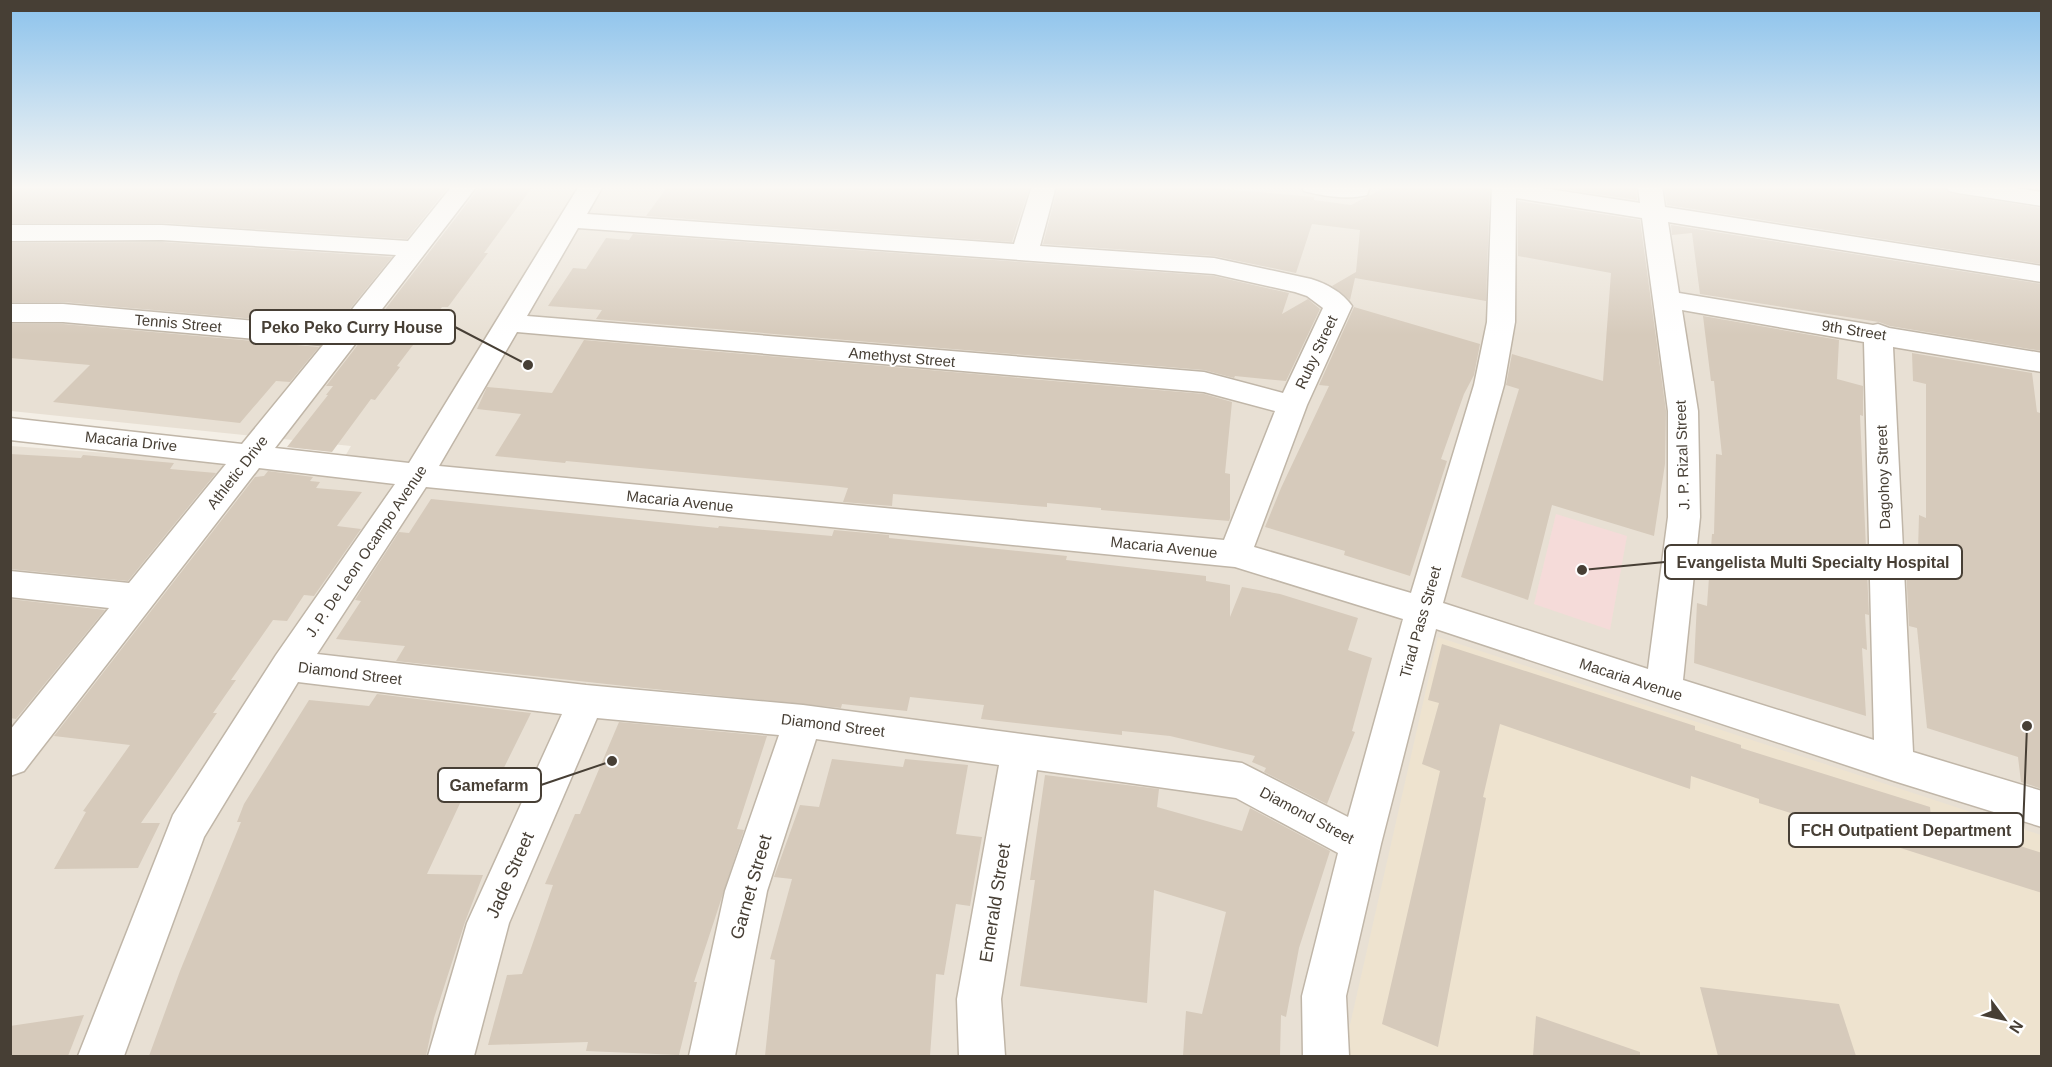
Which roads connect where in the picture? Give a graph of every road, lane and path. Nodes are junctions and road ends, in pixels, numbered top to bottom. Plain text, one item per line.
1 (226, 236) edge
2 (425, 236) edge
3 (560, 236) edge
4 (794, 236) edge
5 (1030, 236) edge
6 (1503, 236) edge
7 (1657, 236) edge
8 (1843, 236) edge
9 (415, 249) junction
10 (1025, 252) junction
11 (2042, 274) edge
12 (1666, 299) junction
13 (10, 313) edge
14 (510, 323) junction
15 (1878, 333) junction
16 (345, 338) junction
17 (2042, 363) edge
18 (1292, 405) junction
19 (10, 429) edge
20 (252, 454) junction
21 (418, 475) junction
22 (1235, 554) junction
23 (10, 584) edge
24 (138, 598) junction
25 (1423, 610) junction
26 (289, 666) junction
27 (1664, 690) junction
28 (586, 700) junction
29 (803, 721) junction
30 (1021, 749) junction
31 (10, 759) edge
32 (1894, 764) junction
33 (2042, 809) edge
34 (1361, 844) junction
35 (101, 1056) edge
36 (451, 1056) edge
37 (712, 1056) edge
38 (982, 1056) edge
39 (1326, 1056) edge

1 - 9 street
2 - 9 street, Athletic Drive
3 - 14 street, J. P. De Leon Ocampo Avenue
4 - 10 street, Ruby Street
5 - 10 street
6 - 25 street, Tirad Pass Street
7 - 12 street, J. P. Rizal Street
8 - 11 street
9 - 16 street, Athletic Drive
10 - 18 street, Ruby Street
12 - 15 street, 9th Street
12 - 27 street, J. P. Rizal Street
13 - 16 street, Tennis Street
14 - 18 street, Amethyst Street
14 - 21 street, J. P. De Leon Ocampo Avenue
15 - 17 street, 9th Street
15 - 32 street, Dagohoy Street
16 - 20 street, Athletic Drive
18 - 22 street, Ruby Street
19 - 20 street, Macaria Drive
20 - 21 street, Macaria Avenue
20 - 24 street, Athletic Drive
21 - 22 street, Macaria Avenue
21 - 26 street, J. P. De Leon Ocampo Avenue
22 - 25 street, Macaria Avenue
23 - 24 street
24 - 31 street, Athletic Drive
25 - 27 street, Macaria Avenue
25 - 34 street, Tirad Pass Street
26 - 28 street, Diamond Street
26 - 35 street, J. P. De Leon Ocampo Avenue
27 - 32 street, Macaria Avenue
28 - 29 street, Diamond Street
28 - 36 street, Jade Street
29 - 30 street, Diamond Street
29 - 37 street, Garnet Street
30 - 34 street, Diamond Street
30 - 38 street, Emerald Street
32 - 33 street, Macaria Avenue
34 - 39 street, Tirad Pass Street

